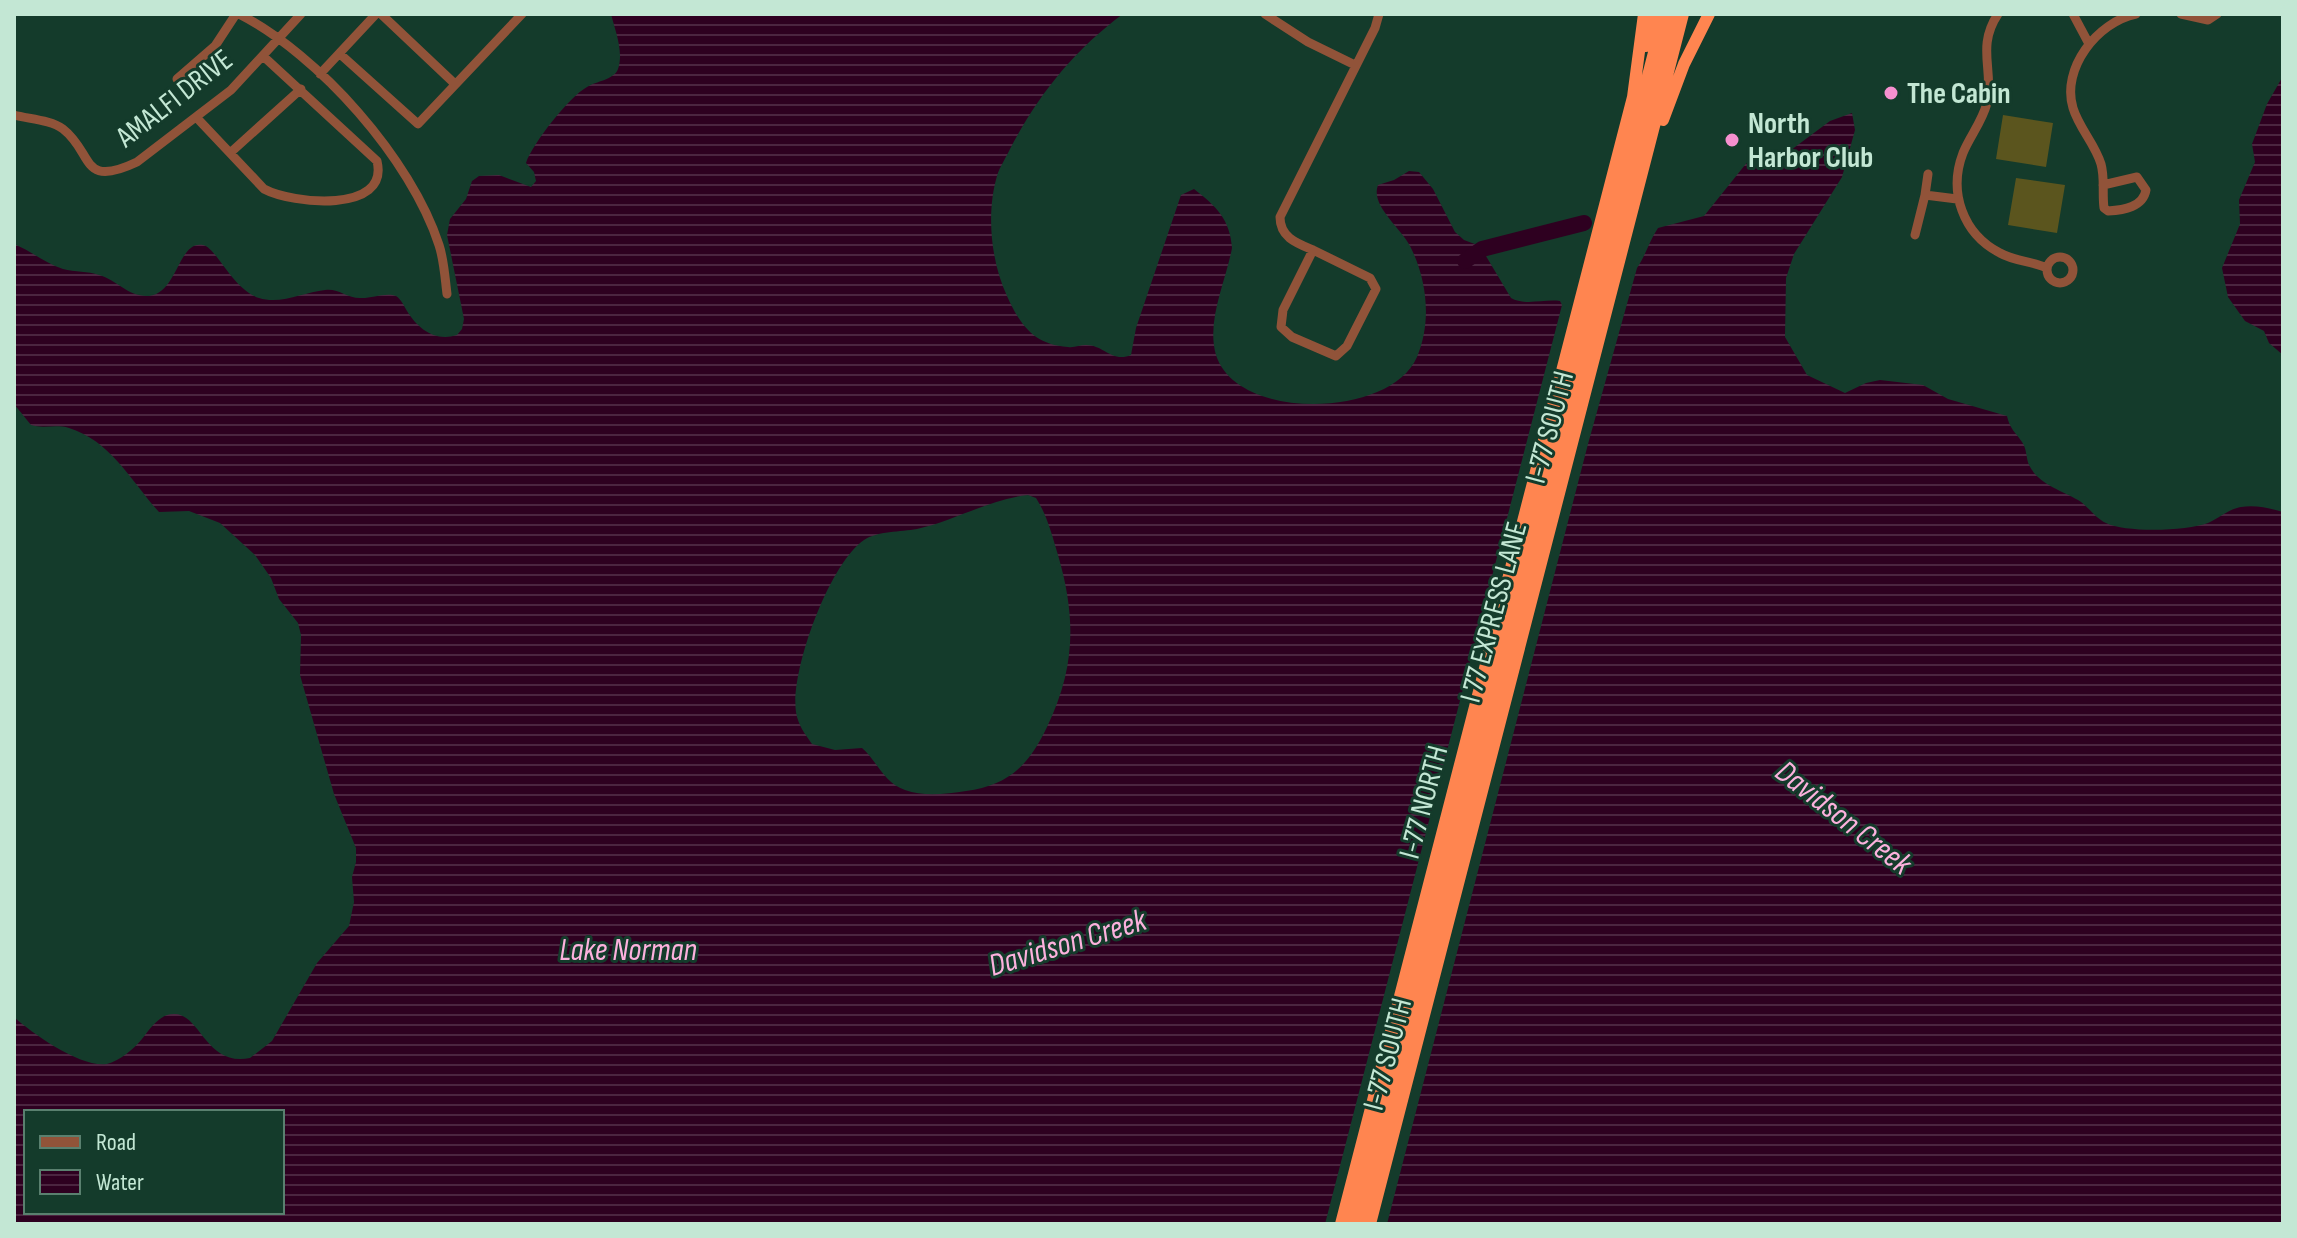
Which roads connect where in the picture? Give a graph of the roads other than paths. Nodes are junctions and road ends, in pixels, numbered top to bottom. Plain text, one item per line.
1 (237, 14) edge
2 (301, 14) edge
3 (378, 14) edge
4 (522, 14) edge
5 (1265, 14) edge
6 (1379, 14) edge
7 (1644, 14) edge
8 (1655, 14) edge
9 (1664, 14) edge
10 (1674, 14) edge
11 (1683, 14) edge
12 (1709, 14) edge
13 (1998, 14) edge
14 (2070, 14) edge
15 (2136, 14) edge
16 (2181, 14) edge
17 (2217, 14) edge
18 (278, 37) junction
19 (2089, 44) junction
20 (340, 54) junction
21 (263, 56) junction
22 (1355, 65) junction
23 (320, 74) junction
24 (177, 79) dead end
25 (455, 84) junction
26 (301, 89) junction
27 (1633, 97) junction
28 (14, 115) edge
29 (196, 117) junction
30 (230, 153) junction
31 (1928, 174) dead end
32 (2103, 185) junction
33 (1925, 195) junction
34 (1635, 199) junction
35 (1957, 199) junction
36 (1915, 235) dead end
37 (1313, 250) junction
38 (2047, 268) dead end
39 (447, 294) dead end
40 (1341, 1224) edge
41 (1350, 1224) edge
42 (1361, 1224) edge
43 (1370, 1224) edge

1 - 18 street
1 - 24 street
2 - 18 street, AMALFI DRIVE
3 - 20 street
3 - 25 street
4 - 25 street
5 - 22 street
6 - 22 street
7 - 27 highway
8 - 27 highway
9 - 41 highway, I 77 EXPRESS LANE
10 - 42 highway, I 77 EXPRESS LANE
11 - 34 highway, I-77 SOUTH
12 - 34 highway
13 - 35 street
14 - 19 street
15 - 19 street
16 - 17 street
18 - 21 street, AMALFI DRIVE
18 - 23 street
19 - 32 street
20 - 23 street
20 - 25 street
21 - 26 street
21 - 29 street, AMALFI DRIVE
22 - 37 street
23 - 39 street
26 - 30 street
26 - 30 street
27 - 40 highway, I-77 NORTH
28 - 29 street, AMALFI DRIVE
29 - 30 street
31 - 33 street
32 - 32 street
33 - 35 street
33 - 36 street
34 - 43 highway, I-77 SOUTH
35 - 38 street
37 - 37 street

